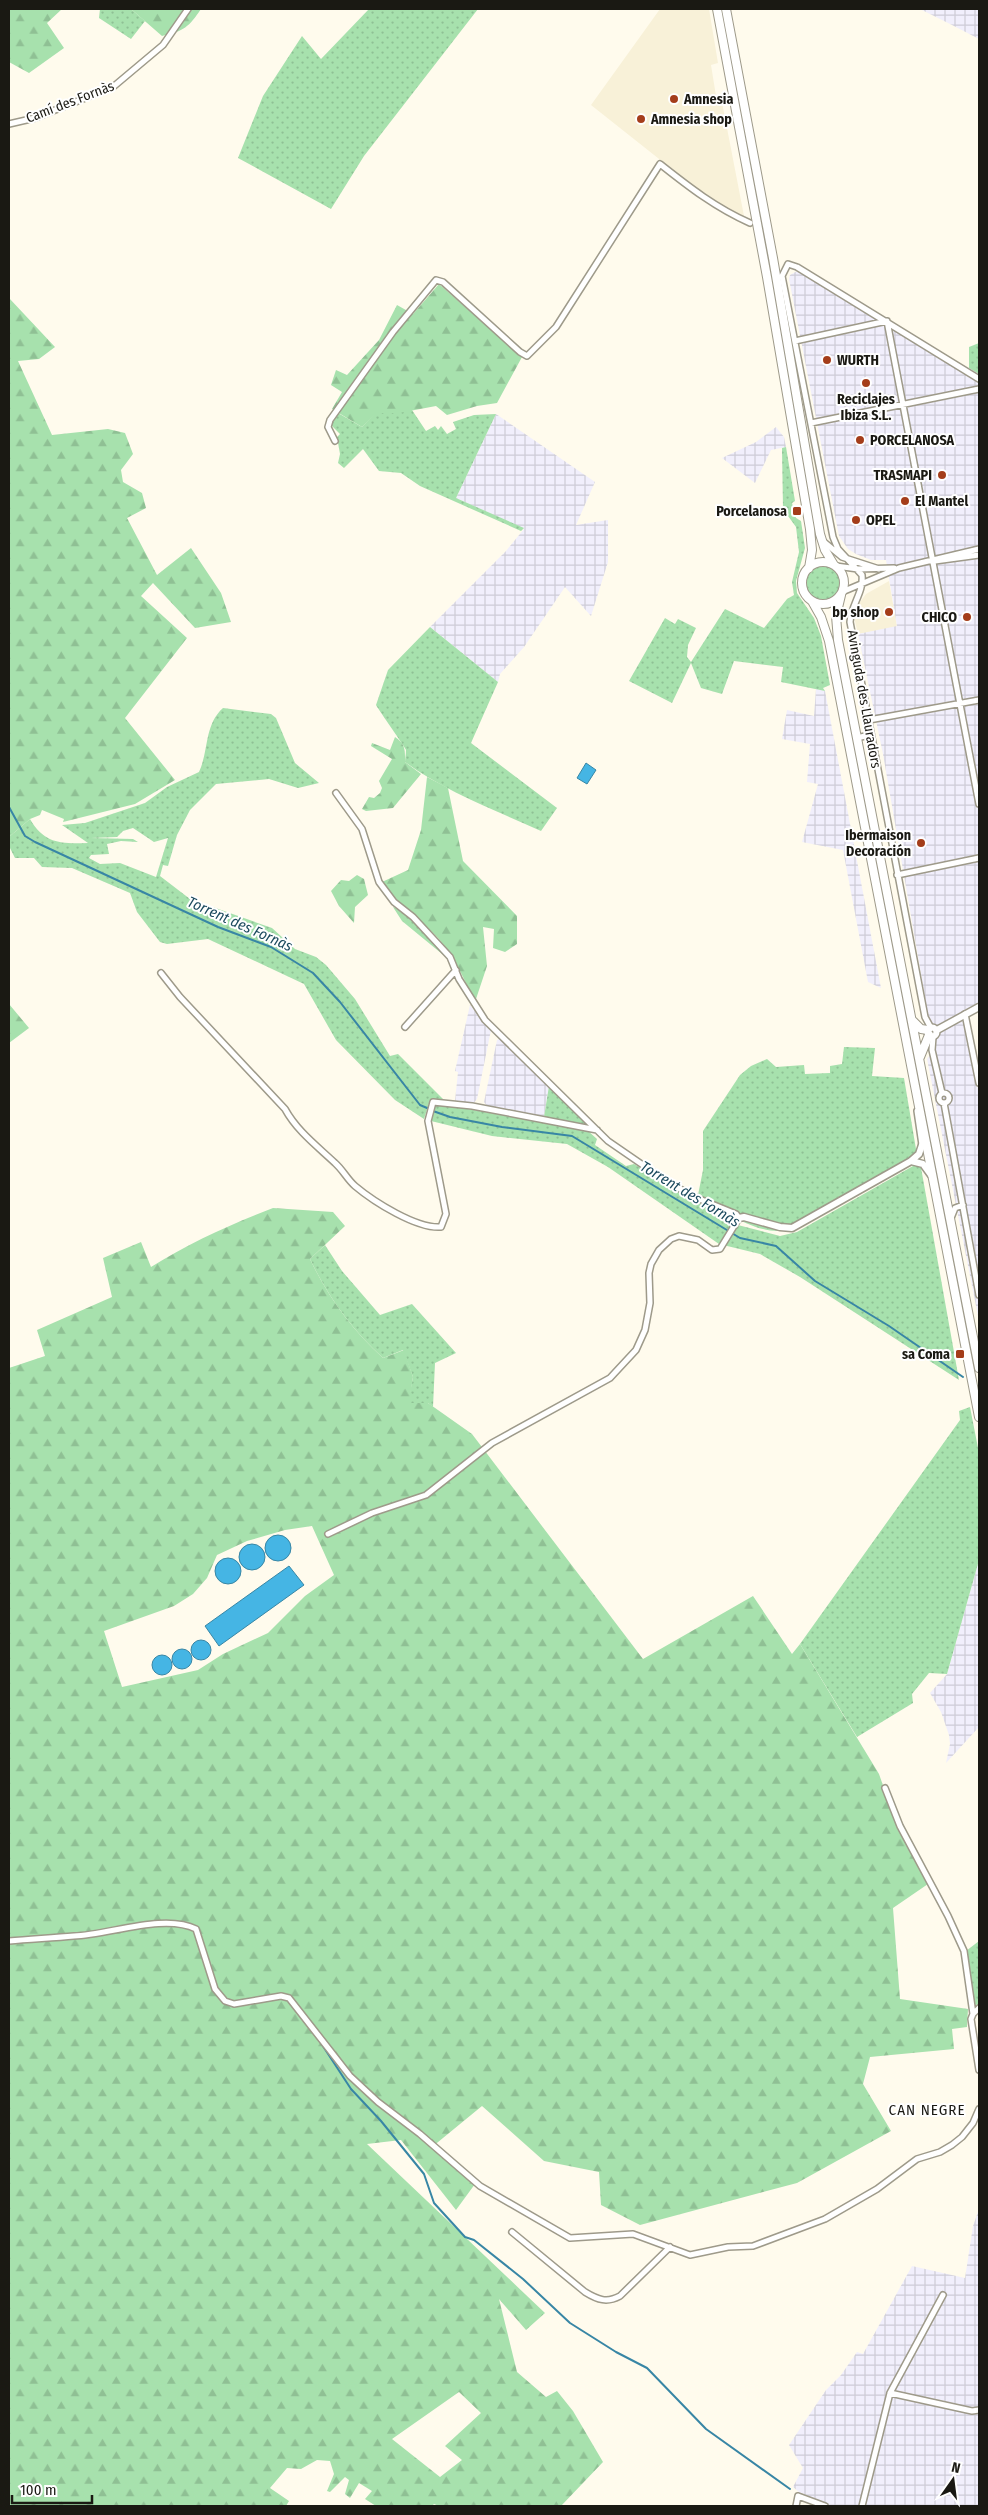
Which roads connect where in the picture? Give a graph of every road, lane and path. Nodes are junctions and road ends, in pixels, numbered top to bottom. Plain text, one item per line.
1 (188, 9) edge
2 (717, 9) edge
3 (726, 9) edge
4 (9, 124) edge
5 (750, 223) dead end
6 (887, 321) junction
7 (795, 341) junction
8 (979, 379) edge
9 (979, 389) edge
10 (902, 405) junction
11 (811, 423) junction
12 (335, 441) dead end
13 (821, 540) junction
14 (979, 549) edge
15 (979, 555) edge
16 (846, 558) junction
17 (932, 561) junction
18 (835, 566) junction
19 (808, 568) junction
20 (899, 568) junction
21 (858, 569) junction
22 (878, 569) junction
23 (862, 582) junction
24 (841, 594) junction
25 (812, 601) junction
26 (979, 700) edge
27 (959, 703) junction
28 (869, 720) junction
29 (870, 735) junction
30 (856, 738) junction
31 (336, 792) dead end
32 (979, 804) edge
33 (979, 858) edge
34 (897, 875) junction
35 (456, 970) junction
36 (161, 972) dead end
37 (979, 1007) edge
38 (965, 1014) junction
39 (912, 1020) junction
40 (405, 1027) dead end
41 (932, 1032) junction
42 (919, 1061) junction
43 (979, 1083) edge
44 (918, 1100) junction
45 (597, 1130) junction
46 (922, 1145) joint
47 (911, 1162) junction
48 (933, 1178) junction
49 (962, 1205) junction
50 (737, 1221) junction
51 (950, 1221) junction
52 (979, 1296) edge
53 (979, 1368) edge
54 (979, 1417) edge
55 (328, 1534) dead end
56 (886, 1788) dead end
57 (9, 1941) edge
58 (979, 2008) edge
59 (973, 2014) junction
60 (979, 2070) edge
61 (979, 2109) edge
62 (512, 2232) dead end
63 (670, 2247) junction
64 (944, 2295) dead end
65 (890, 2393) junction
66 (979, 2410) edge
67 (796, 2506) edge
68 (824, 2506) edge
69 (862, 2506) edge

1 - 4 street, Camí des Fornàs
2 - 19 main road
3 - 13 main road
5 - 12 street
6 - 7 street
6 - 7 street
6 - 8 street
6 - 10 street
7 - 11 street
9 - 10 street
10 - 11 street
10 - 17 street
11 - 16 street
13 - 16 street
13 - 18 main road
14 - 17 street
15 - 17 street
16 - 21 street
16 - 22 street
17 - 20 street
17 - 27 street
18 - 19 main road
18 - 21 street
18 - 24 main road
19 - 25 main road
20 - 22 street
20 - 23 street
21 - 22 street
21 - 23 street
23 - 24 street
23 - 28 street, Avinguda des Llauradors
24 - 25 main road
24 - 30 main road
25 - 44 main road
26 - 27 street
27 - 28 street
27 - 32 street
28 - 29 street, Avinguda des Llauradors
29 - 30 street
29 - 34 street, Avinguda des Llauradors
30 - 39 main road
31 - 35 street
33 - 34 street
34 - 41 street, Avinguda des Llauradors
35 - 40 street
35 - 45 street
36 - 45 street
37 - 38 street
38 - 41 street
38 - 43 street
39 - 41 main road
39 - 42 main road
41 - 42 main road
41 - 49 street, Avinguda des Llauradors
42 - 51 main road
44 - 46 street
44 - 48 main road
45 - 50 street
46 - 47 street
47 - 48 street
47 - 50 street
48 - 54 main road
49 - 51 street
49 - 52 street
50 - 55 street
51 - 53 main road
56 - 59 street
57 - 63 street
58 - 59 street
59 - 60 street
61 - 63 street
62 - 63 street
64 - 65 street
65 - 66 street
65 - 69 street
67 - 68 street

